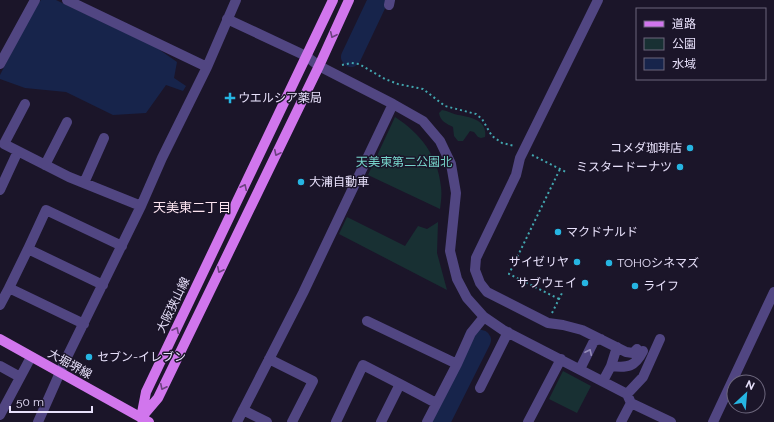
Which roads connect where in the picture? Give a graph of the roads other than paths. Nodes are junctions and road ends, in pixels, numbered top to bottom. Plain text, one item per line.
1 (35, 0) edge
2 (67, 0) edge
3 (236, 0) edge
4 (332, 0) edge
5 (349, 0) edge
6 (598, 0) edge
7 (227, 19) junction
8 (306, 56) junction
9 (0, 64) edge
10 (319, 66) junction
11 (206, 67) junction
12 (25, 104) dead end
13 (393, 104) junction
14 (67, 122) dead end
15 (104, 138) dead end
16 (18, 151) junction
17 (45, 164) junction
18 (84, 183) junction
19 (0, 190) edge
20 (141, 206) junction
21 (122, 246) junction
22 (28, 249) junction
23 (103, 285) junction
24 (9, 288) junction
25 (774, 292) edge
26 (0, 305) edge
27 (764, 313) junction
28 (484, 317) junction
29 (774, 318) edge
30 (367, 320) dead end
31 (84, 324) junction
32 (508, 332) junction
33 (0, 339) edge
34 (601, 339) junction
35 (660, 339) dead end
36 (616, 347) junction
37 (31, 357) junction
38 (269, 359) junction
39 (562, 359) junction
40 (457, 364) junction
41 (0, 366) edge
42 (611, 366) junction
43 (580, 370) junction
44 (61, 374) junction
45 (20, 377) junction
46 (603, 381) junction
47 (400, 384) junction
48 (480, 388) dead end
49 (629, 398) junction
50 (436, 403) junction
51 (244, 410) junction
52 (0, 415) edge
53 (145, 420) edge
54 (38, 422) edge
55 (237, 422) edge
56 (266, 422) edge
57 (292, 422) edge
58 (336, 422) edge
59 (381, 422) edge
60 (427, 422) edge
61 (528, 422) edge
62 (621, 422) edge
63 (671, 422) edge
64 (713, 422) edge

1 - 9 street
2 - 11 street
3 - 7 street
4 - 8 main road, 大阪狭山線
5 -> 10 main road
6 - 34 street
7 - 8 street
7 - 11 street
8 - 10 street
53 -> 8 main road, 大阪狭山線
10 - 13 street
10 -> 53 main road
11 - 20 street
12 - 16 street
13 - 28 street
13 - 38 street
14 - 17 street
15 - 18 street
16 - 17 street
16 - 19 street
17 - 18 street
18 - 20 street
20 - 21 street
21 - 22 street
21 - 23 street
22 - 23 street
22 - 24 street
23 - 31 street
24 - 26 street
24 - 31 street
25 - 27 street
27 - 29 street
27 - 64 street
28 - 32 street
28 - 40 street
30 - 40 street
31 - 44 street
32 - 39 street
32 - 48 street
33 - 37 main road, 大堀堺線
34 - 36 street
43 -> 34 street
35 - 49 street
36 - 42 street
36 - 42 street
37 - 44 main road, 大堀堺線
37 - 45 street
38 - 51 street
38 - 57 street
39 - 43 street
39 - 61 street
40 - 50 street
41 - 45 street
42 - 46 street
43 - 46 street
44 - 53 main road, 大堀堺線
44 - 54 street
45 - 52 street
46 - 49 street
47 - 50 street
47 - 58 street
47 - 59 street
49 - 62 street
49 - 63 street
50 - 60 street
51 - 55 street
51 - 56 street

